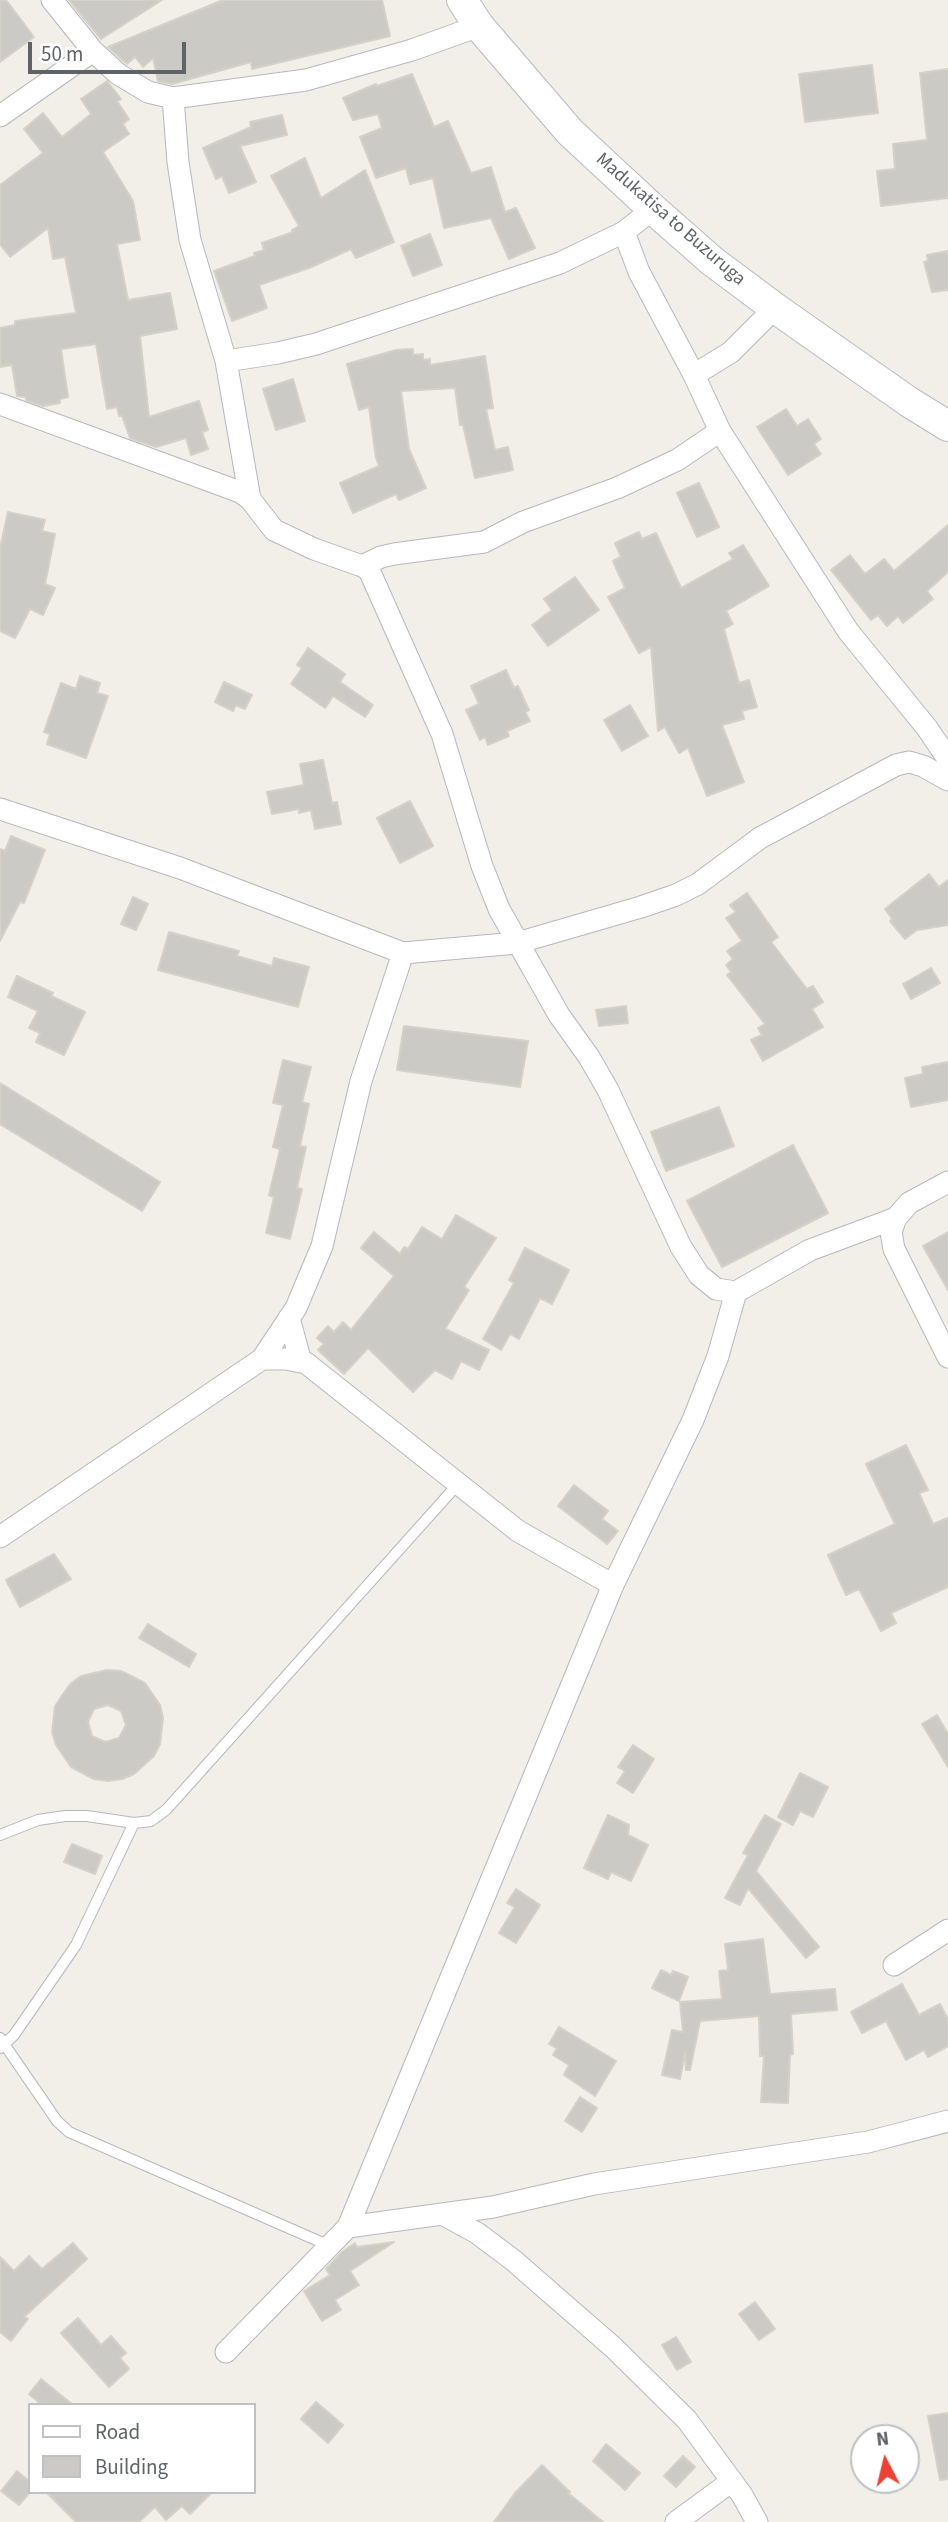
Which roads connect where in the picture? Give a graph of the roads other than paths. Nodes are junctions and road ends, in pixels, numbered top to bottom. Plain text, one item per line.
1 (52, 0) edge
2 (462, 0) edge
3 (479, 26) junction
4 (93, 51) junction
5 (173, 98) junction
6 (0, 116) edge
7 (653, 209) junction
8 (624, 232) junction
9 (775, 308) junction
10 (226, 361) junction
11 (694, 375) junction
12 (0, 404) edge
13 (948, 426) edge
14 (720, 430) junction
15 (250, 499) junction
16 (362, 566) junction
17 (948, 759) edge
18 (948, 779) edge
19 (0, 809) edge
20 (517, 943) junction
21 (403, 953) junction
22 (948, 1182) edge
23 (896, 1217) junction
24 (736, 1292) junction
25 (289, 1318) junction
26 (948, 1357) edge
27 (262, 1359) junction
28 (301, 1362) junction
29 (458, 1484) junction
30 (0, 1537) edge
31 (613, 1585) junction
32 (134, 1823) junction
33 (0, 1835) edge
34 (948, 1930) edge
35 (894, 1965) dead end
36 (1, 2044) edge
37 (948, 2121) edge
38 (444, 2215) junction
39 (348, 2227) junction
40 (330, 2246) junction
41 (226, 2352) dead end
42 (732, 2481) junction
43 (676, 2522) edge
44 (757, 2522) edge

1 - 4 street
2 - 3 main road, Madukatisa to Buzuruga
3 - 5 street
3 - 7 main road, Madukatisa to Buzuruga
4 - 5 street
4 - 6 street
5 - 10 street
7 - 8 street
7 - 9 main road, Madukatisa to Buzuruga
8 - 10 street
8 - 11 street
9 - 11 street
9 - 13 main road, Madukatisa to Buzuruga
10 - 15 street
11 - 14 street
12 - 15 street
14 - 16 street
14 - 17 street
15 - 16 street
16 - 20 street
18 - 20 street
19 - 21 street
20 - 21 street
20 - 24 street
21 - 25 street
22 - 23 street
23 - 24 street
23 - 26 street
24 - 31 street
25 - 27 street
25 - 28 street
27 - 28 street
27 - 30 street
28 - 29 street
29 - 31 street
29 - 32 lane
31 - 39 street
32 - 33 lane
32 - 36 lane
34 - 35 street
36 - 40 lane
37 - 38 street
38 - 39 street
38 - 42 street
39 - 40 street
40 - 41 street
42 - 43 street
42 - 44 street

